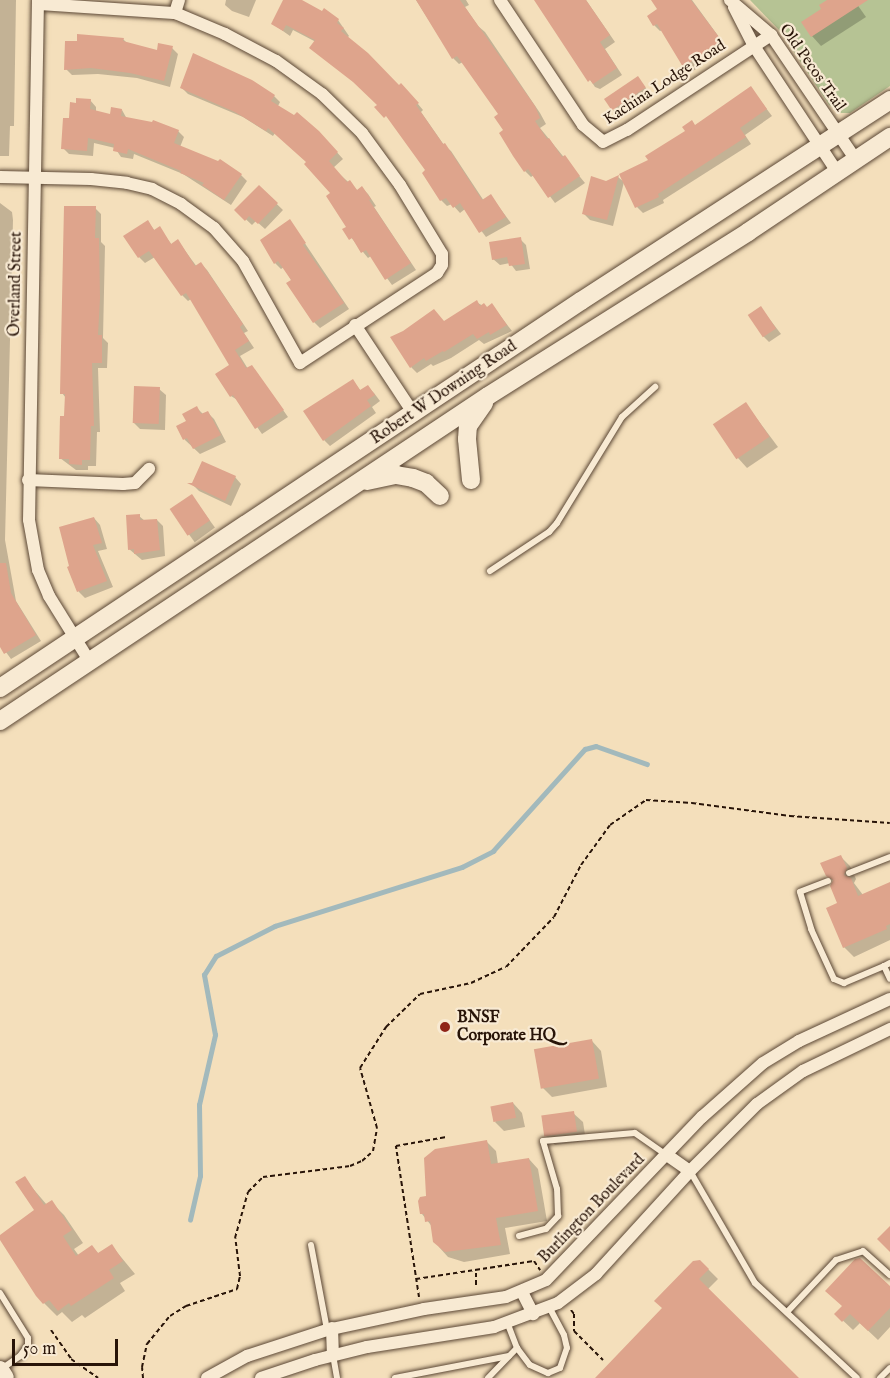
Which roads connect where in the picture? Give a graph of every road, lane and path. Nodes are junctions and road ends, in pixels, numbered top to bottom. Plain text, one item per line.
1 (179, 0) edge
2 (500, 0) edge
3 (732, 1) edge
4 (38, 2) edge
5 (175, 13) junction
6 (771, 35) junction
7 (753, 46) junction
8 (890, 100) edge
9 (839, 135) junction
10 (890, 137) edge
11 (819, 147) junction
12 (856, 160) junction
13 (837, 172) junction
14 (0, 177) edge
15 (35, 177) junction
16 (355, 325) junction
17 (655, 387) dead end
18 (488, 396) junction
19 (414, 414) junction
20 (149, 469) dead end
21 (28, 480) junction
22 (471, 480) dead end
23 (359, 482) junction
24 (440, 496) dead end
25 (490, 571) dead end
26 (75, 640) junction
27 (90, 662) junction
28 (0, 688) edge
29 (0, 721) edge
30 (890, 823) edge
31 (890, 857) edge
32 (849, 873) dead end
33 (828, 881) dead end
34 (887, 964) edge
35 (890, 979) edge
36 (890, 999) edge
37 (890, 1029) edge
38 (446, 1137) dead end
39 (667, 1155) junction
40 (690, 1171) junction
41 (519, 1236) dead end
42 (311, 1245) dead end
43 (890, 1275) edge
44 (522, 1292) junction
45 (0, 1293) edge
46 (549, 1307) junction
47 (424, 1310) junction
48 (788, 1311) junction
49 (533, 1314) junction
50 (507, 1322) junction
51 (330, 1329) junction
52 (51, 1330) dead end
53 (517, 1348) junction
54 (333, 1355) junction
55 (509, 1356) junction
56 (890, 1368) edge
57 (0, 1370) edge
58 (5, 1378) edge
59 (98, 1378) edge
60 (144, 1378) edge
61 (207, 1378) edge
62 (261, 1378) edge
63 (337, 1378) edge
64 (395, 1378) edge
65 (488, 1378) edge
66 (856, 1378) edge
67 (880, 1378) edge

1 - 5 street
2 - 7 street, Kachina Lodge Road
3 - 6 street, Old Pecos Trail
3 - 7 street, Old Pecos Trail
4 - 5 street
4 - 15 street, Overland Street
5 - 16 street
6 - 7 street, Kachina Lodge Road
6 - 9 street, Old Pecos Trail
7 - 11 street, Old Pecos Trail
8 - 9 main road, Robert W Downing Road
9 - 11 main road, Robert W Downing Road
9 - 12 street, Old Pecos Trail
10 - 12 main road, Robert W Downing Road
11 - 13 street, Old Pecos Trail
11 - 19 main road, Robert W Downing Road
12 - 13 main road, Robert W Downing Road
13 - 18 main road, Robert W Downing Road
14 - 15 street
15 - 16 street
15 - 21 street, Overland Street
16 - 19 street
17 - 25 lane
18 - 22 main road
18 - 23 main road, Robert W Downing Road
19 - 26 main road, Robert W Downing Road
20 - 21 street
21 - 26 street, Overland Street
23 - 24 main road
23 - 27 main road, Robert W Downing Road
26 - 27 street, Overland Street
26 - 28 main road, Robert W Downing Road
27 - 29 main road, Robert W Downing Road
30 - 60 path
31 - 32 lane
33 - 34 lane
34 - 35 lane
36 - 39 street, Burlington Boulevard
37 - 40 street
38 - 47 path
39 - 40 street
39 - 41 lane
39 - 44 street, Burlington Boulevard
40 - 46 street
40 - 48 lane
42 - 51 lane
43 - 48 lane
44 - 47 street, Burlington Boulevard
44 - 49 street
45 - 57 lane
46 - 49 street
46 - 53 lane
47 - 51 street, Burlington Boulevard
48 - 66 lane
49 - 50 street
50 - 53 lane
50 - 54 street
51 - 54 street
51 - 61 street, Burlington Boulevard
52 - 59 path
53 - 55 lane
54 - 62 street
54 - 63 lane
55 - 64 lane
55 - 65 lane
56 - 67 lane
57 - 58 main road

